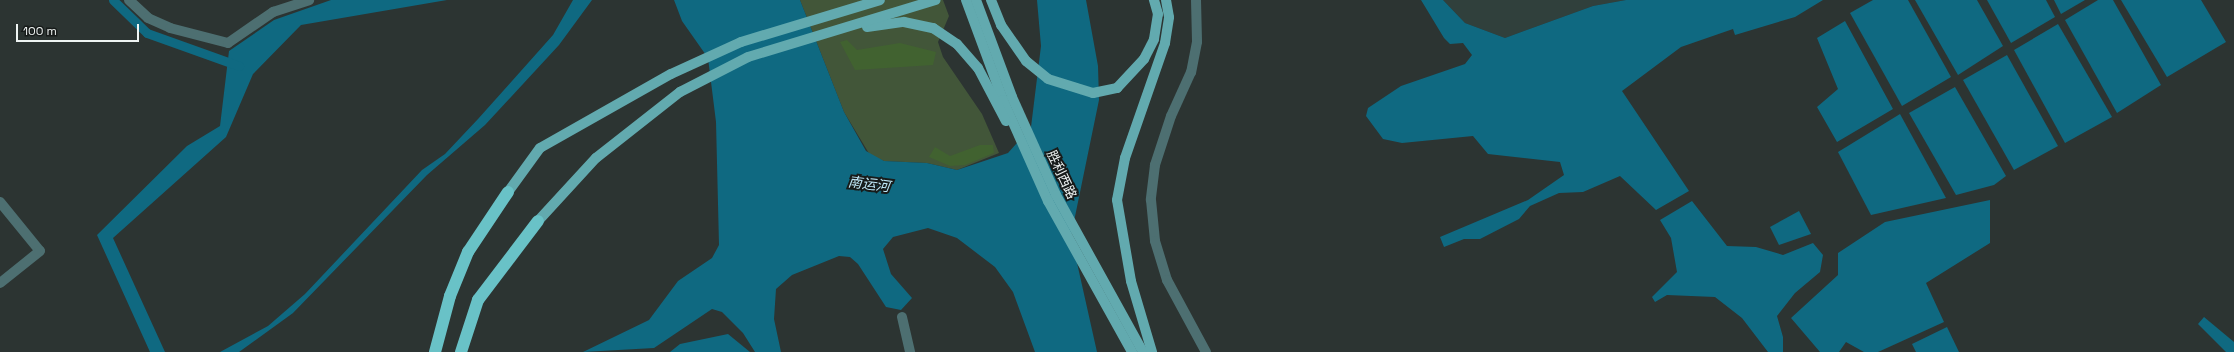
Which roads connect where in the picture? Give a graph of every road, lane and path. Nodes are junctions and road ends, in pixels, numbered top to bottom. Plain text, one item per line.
1 (129, 0) edge
2 (309, 0) edge
3 (855, 0) edge
4 (880, 0) edge
5 (936, 0) edge
6 (966, 0) edge
7 (976, 0) edge
8 (991, 0) edge
9 (1154, 0) edge
10 (1166, 0) edge
11 (1196, 0) edge
12 (837, 13) junction
13 (840, 30) junction
14 (508, 192) joint
15 (1048, 200) junction
16 (0, 202) edge
17 (538, 221) joint
18 (0, 283) edge
19 (902, 317) dead end
20 (437, 349) edge
21 (461, 352) edge
22 (910, 352) edge
23 (1132, 352) edge
24 (1143, 352) edge
25 (1152, 352) edge
26 (1206, 352) edge

1 - 2 street
3 - 12 main road
4 - 12 main road
5 - 13 main road
6 - 15 main road, 胜利西路
7 - 24 main road, 胜利西路
8 - 9 main road
10 - 25 main road
11 - 26 street
12 - 14 main road
13 - 15 main road
13 - 17 main road
14 - 20 highway
15 - 23 main road, 胜利西路
16 - 18 street
17 - 21 highway
19 - 22 street

